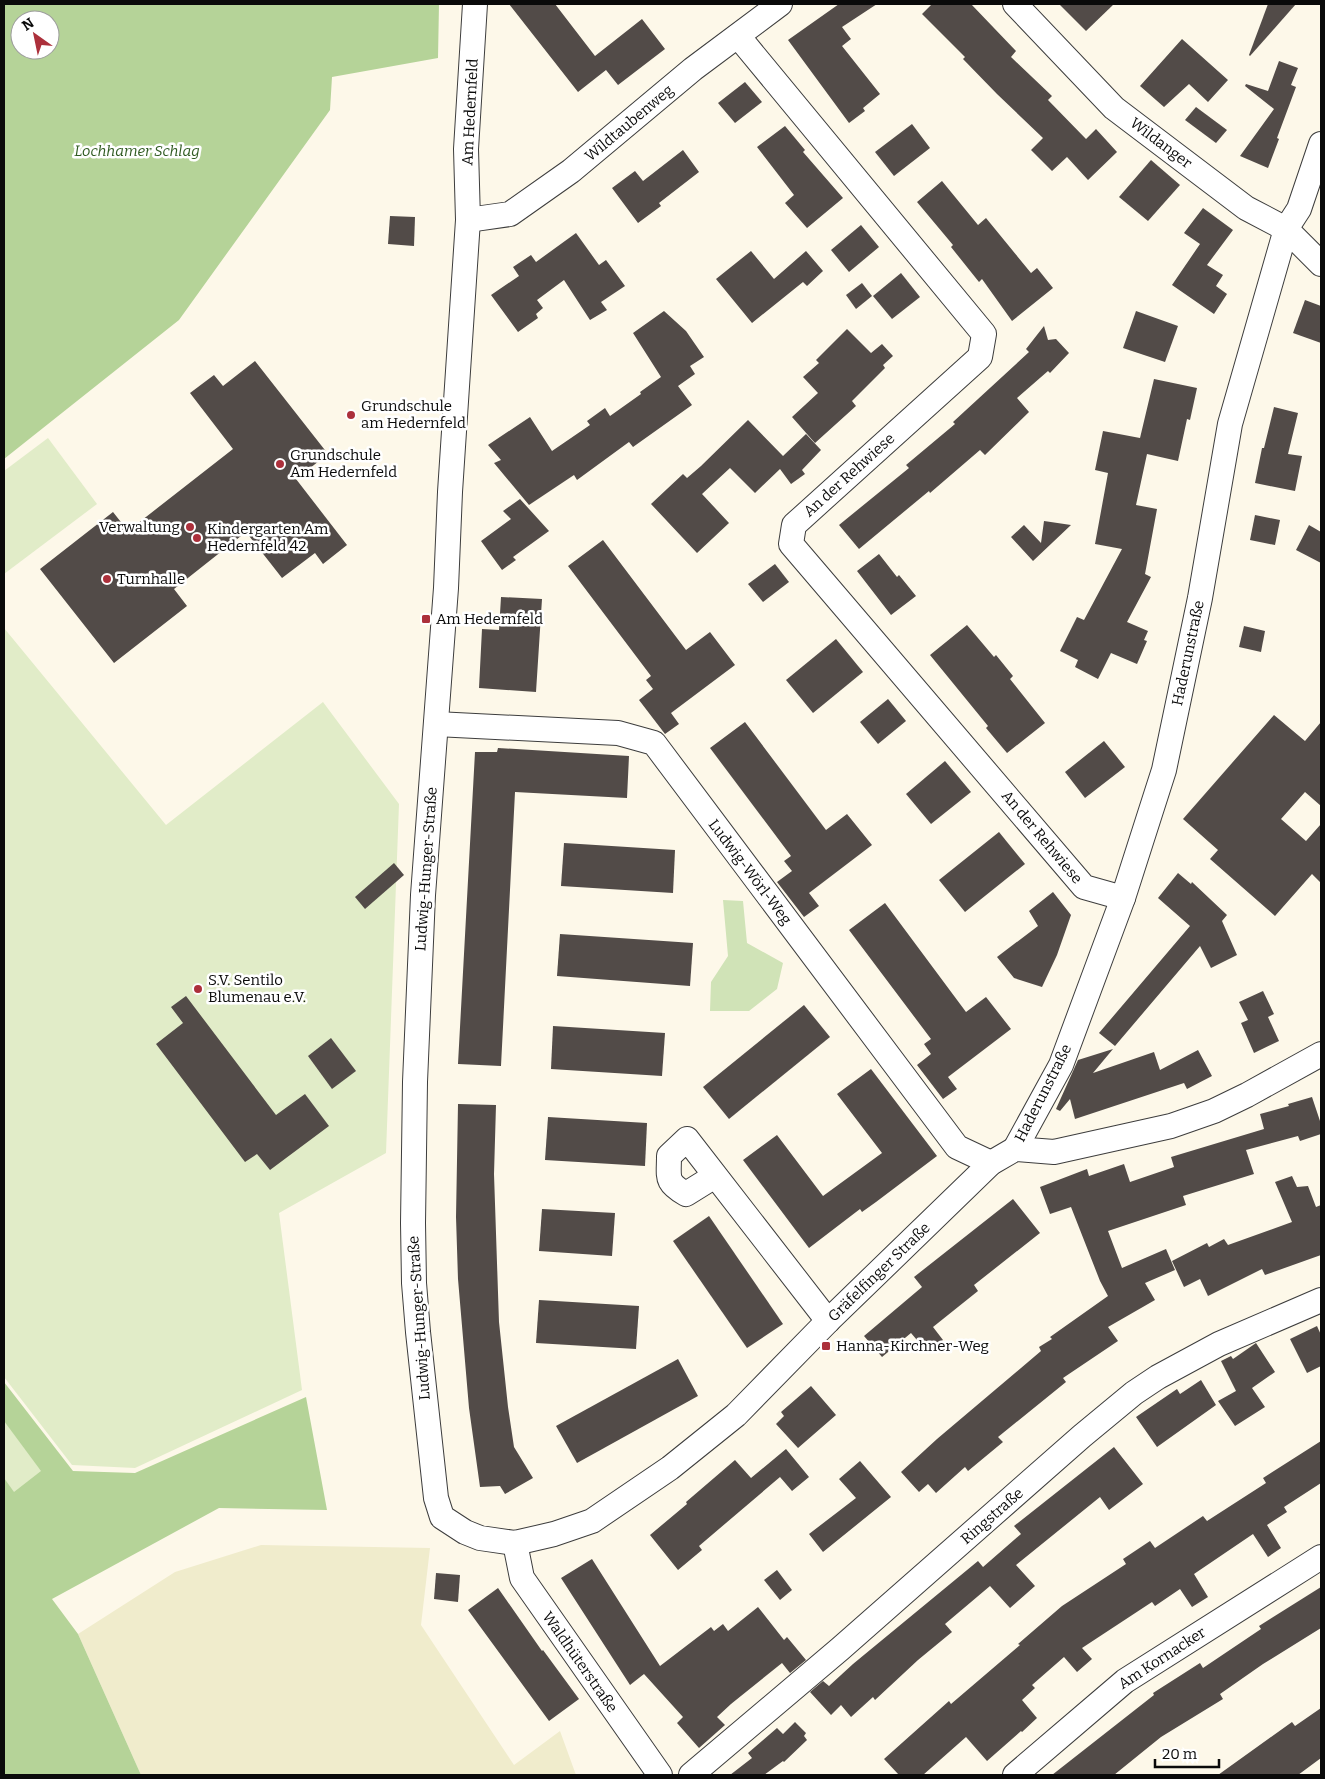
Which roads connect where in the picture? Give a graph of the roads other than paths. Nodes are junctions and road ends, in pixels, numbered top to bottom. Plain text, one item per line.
1 (475, 4) edge
2 (780, 4) edge
3 (1015, 4) edge
4 (738, 36) junction
5 (1321, 144) edge
6 (468, 220) junction
7 (1286, 228) junction
8 (1321, 264) edge
9 (436, 724) junction
10 (1123, 898) junction
11 (1321, 1054) edge
12 (1015, 1149) junction
13 (991, 1163) junction
14 (715, 1176) dead end
15 (1321, 1300) edge
16 (828, 1321) junction
17 (442, 1517) joint
18 (515, 1543) junction
19 (1321, 1558) edge
20 (660, 1775) edge
21 (691, 1775) edge
22 (1015, 1775) edge

1 - 6 street, Am Hedernfeld
2 - 4 street, Wildtaubenweg
3 - 7 street, Wildanger
4 - 6 street, Wildtaubenweg
4 - 10 street, An der Rehwiese
5 - 7 street, Haderunstraße
6 - 9 street, Ludwig-Hunger-Straße
7 - 8 street, Wildanger
7 - 10 street, Haderunstraße
9 - 13 street, Ludwig-Wörl-Weg
9 - 17 street, Ludwig-Hunger-Straße
10 - 12 street, Haderunstraße
11 - 12 street
12 - 13 street, Gräfelfinger Straße
13 - 16 street, Gräfelfinger Straße
14 - 16 street
15 - 21 street, Ringstraße
16 - 18 street, Gräfelfinger Straße
17 - 18 street, Gräfelfinger Straße
18 - 20 street, Waldhüterstraße
19 - 22 street, Am Kornacker

